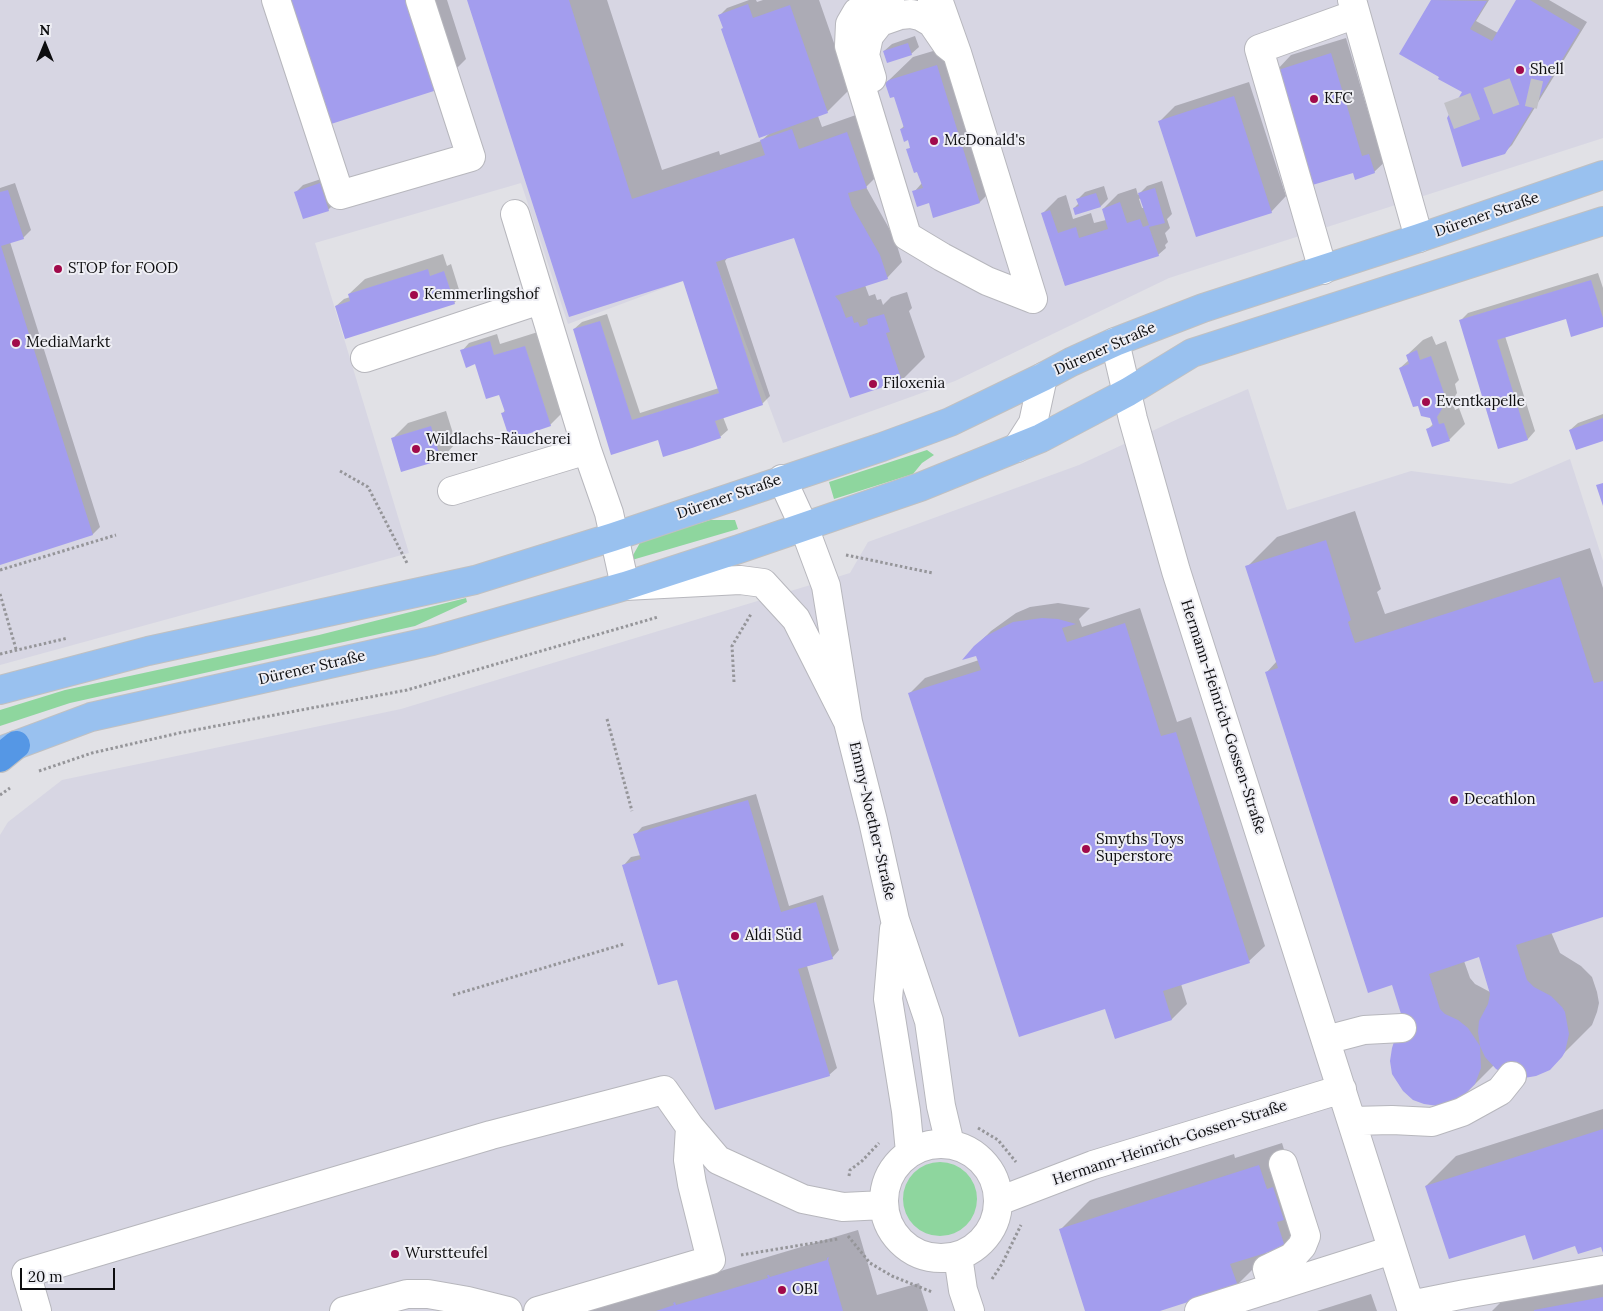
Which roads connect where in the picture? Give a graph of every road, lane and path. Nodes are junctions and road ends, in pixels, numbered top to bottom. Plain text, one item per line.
1 (276, 0) edge
2 (420, 0) edge
3 (890, 0) edge
4 (932, 0) edge
5 (1354, 7) edge
6 (957, 53) junction
7 (1603, 175) edge
8 (515, 214) dead end
9 (1603, 221) edge
10 (1419, 238) junction
11 (923, 246) junction
12 (1323, 270) junction
13 (540, 300) junction
14 (1115, 342) junction
15 (365, 358) dead end
16 (1043, 377) junction
17 (1128, 392) junction
18 (1018, 448) junction
19 (586, 450) junction
20 (340, 472) dead end
21 (782, 479) junction
22 (452, 491) dead end
23 (804, 527) junction
24 (116, 535) dead end
25 (613, 537) junction
26 (848, 548) dead end
27 (399, 567) dead end
28 (0, 570) edge
29 (933, 573) dead end
30 (625, 586) junction
31 (0, 594) edge
32 (755, 607) dead end
33 (74, 637) dead end
34 (16, 650) junction
35 (0, 654) edge
36 (734, 682) dead end
37 (0, 690) edge
38 (607, 719) dead end
39 (848, 722) junction
40 (5, 751) edge
41 (632, 810) dead end
42 (895, 920) junction
43 (624, 944) dead end
44 (453, 995) dead end
45 (1402, 1028) dead end
46 (1326, 1040) junction
47 (1512, 1076) dead end
48 (1342, 1089) junction
49 (1352, 1121) junction
50 (690, 1127) junction
51 (880, 1140) dead end
52 (950, 1144) junction
53 (910, 1152) junction
54 (1283, 1164) dead end
55 (999, 1201) junction
56 (884, 1205) junction
57 (843, 1207) junction
58 (848, 1237) junction
59 (1392, 1250) junction
60 (958, 1256) junction
61 (711, 1260) junction
62 (1603, 1270) edge
63 (1273, 1288) junction
64 (935, 1298) dead end
65 (1411, 1308) edge
66 (37, 1311) edge
67 (344, 1311) edge
68 (508, 1311) edge
69 (538, 1311) edge
70 (970, 1311) edge
71 (1200, 1311) edge

1 - 2 street
3 - 11 street
4 - 6 street
5 - 10 street
5 - 12 street
6 - 11 street
6 - 11 street
7 - 10 main road, Dürener Straße
8 - 13 street
9 - 17 main road, Dürener Straße
10 - 12 main road, Dürener Straße
12 - 14 main road, Dürener Straße
13 - 15 street
13 - 19 street
14 - 16 main road, Dürener Straße
14 - 17 street, Hermann-Heinrich-Gossen-Straße
16 - 18 street
16 - 21 main road, Dürener Straße
17 - 18 main road, Dürener Straße
17 - 46 street, Hermann-Heinrich-Gossen-Straße
18 - 23 main road, Dürener Straße
19 - 22 street
19 - 25 street
20 - 27 path
21 - 23 street, Emmy-Noether-Straße
21 - 25 main road, Dürener Straße
23 - 30 main road, Dürener Straße
23 - 39 street, Emmy-Noether-Straße
24 - 28 path
25 - 30 street
25 - 37 main road, Dürener Straße
26 - 29 path
30 - 39 street, Emmy-Noether-Straße
30 - 40 main road, Dürener Straße
31 - 34 path
32 - 36 path
33 - 34 path
34 - 35 path
38 - 41 path
39 - 42 street, Emmy-Noether-Straße
42 - 52 street, Emmy-Noether-Straße
42 - 53 street, Emmy-Noether-Straße
43 - 44 path
45 - 46 street
46 - 48 street, Hermann-Heinrich-Gossen-Straße
47 - 49 street
48 - 49 street, Hermann-Heinrich-Gossen-Straße
48 - 55 street, Hermann-Heinrich-Gossen-Straße
49 - 59 street, Hermann-Heinrich-Gossen-Straße
50 - 57 street
50 - 61 street
50 - 66 street
51 - 57 path
52 - 53 street
52 - 55 street
53 - 56 street
54 - 63 street
55 - 60 street
56 - 57 street
56 - 60 street
57 - 58 path
58 - 61 path
58 - 64 path
59 - 63 street
59 - 65 street, Hermann-Heinrich-Gossen-Straße
60 - 70 street
61 - 69 street
62 - 65 street
63 - 71 street
67 - 68 street

